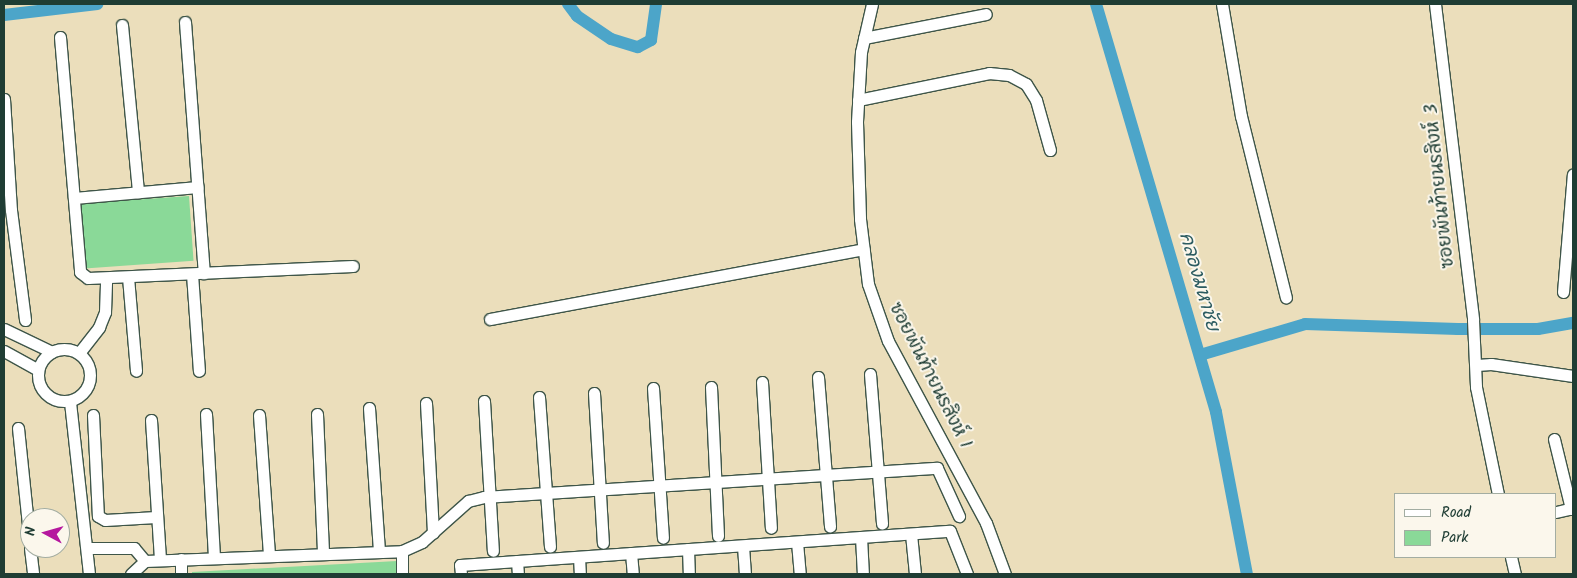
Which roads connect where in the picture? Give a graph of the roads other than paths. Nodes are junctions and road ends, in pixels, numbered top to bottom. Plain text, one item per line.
1 (872, 4) edge
2 (1222, 4) edge
3 (1435, 4) edge
4 (986, 14) dead end
5 (185, 22) dead end
6 (122, 25) dead end
7 (60, 37) dead end
8 (864, 38) junction
9 (4, 99) edge
10 (858, 100) junction
11 (1050, 150) dead end
12 (1573, 174) edge
13 (198, 187) junction
14 (138, 192) junction
15 (74, 198) junction
16 (7, 210) edge
17 (863, 249) junction
18 (353, 266) dead end
19 (198, 273) junction
20 (128, 277) junction
21 (106, 278) junction
22 (1563, 292) dead end
23 (1286, 298) dead end
24 (490, 319) dead end
25 (25, 320) dead end
26 (4, 329) edge
27 (4, 351) edge
28 (52, 352) junction
29 (79, 353) junction
30 (1477, 365) junction
31 (38, 370) junction
32 (136, 371) dead end
33 (199, 371) dead end
34 (870, 374) dead end
35 (1573, 376) edge
36 (818, 377) dead end
37 (762, 382) dead end
38 (711, 386) dead end
39 (653, 388) dead end
40 (594, 393) dead end
41 (539, 396) dead end
42 (484, 400) dead end
43 (70, 402) junction
44 (426, 403) dead end
45 (369, 408) dead end
46 (93, 414) dead end
47 (206, 414) dead end
48 (317, 414) dead end
49 (259, 415) dead end
50 (151, 420) dead end
51 (18, 428) dead end
52 (1554, 439) dead end
53 (878, 472) junction
54 (826, 475) junction
55 (768, 479) junction
56 (716, 482) junction
57 (659, 486) junction
58 (600, 490) junction
59 (546, 493) junction
60 (1498, 493) edge
61 (490, 496) junction
62 (26, 508) edge
63 (1572, 508) edge
64 (1557, 512) edge
65 (959, 516) dead end
66 (156, 517) junction
67 (882, 524) dead end
68 (830, 527) dead end
69 (771, 528) dead end
70 (433, 533) junction
71 (911, 534) junction
72 (718, 536) dead end
73 (860, 537) junction
74 (663, 538) dead end
75 (797, 542) junction
76 (603, 543) dead end
77 (742, 546) junction
78 (550, 547) dead end
79 (87, 548) junction
80 (402, 550) junction
81 (688, 550) junction
82 (379, 551) junction
83 (493, 551) dead end
84 (631, 553) junction
85 (323, 554) junction
86 (270, 556) junction
87 (579, 557) junction
88 (31, 558) edge
89 (214, 558) junction
90 (1511, 558) edge
91 (181, 559) junction
92 (160, 560) junction
93 (145, 561) junction
94 (517, 561) junction
95 (33, 574) edge
96 (89, 574) edge
97 (131, 574) edge
98 (181, 574) edge
99 (402, 574) edge
100 (461, 574) edge
101 (518, 574) edge
102 (580, 574) edge
103 (632, 574) edge
104 (689, 574) edge
105 (744, 574) edge
106 (800, 574) edge
107 (863, 574) edge
108 (915, 574) edge
109 (967, 574) edge
110 (1005, 574) edge
111 (1515, 574) edge

1 - 8 street, ซอยพันท้ายนรสิงห์ 1
2 - 23 street
3 - 30 street, ซอยพันท้ายนรสิงห์ 3
4 - 8 street
5 - 13 street
6 - 14 street
7 - 15 street
8 - 10 street, ซอยพันท้ายนรสิงห์ 1
9 - 16 street
10 - 11 street
10 - 17 street, ซอยพันท้ายนรสิงห์ 1
12 - 22 street
13 - 14 street
13 - 19 street
14 - 15 street
15 - 21 street
16 - 25 street
17 - 24 street
17 - 110 street, ซอยพันท้ายนรสิงห์ 1
18 - 19 street
19 - 20 street
19 - 33 street
20 - 21 street
20 - 32 street
21 - 29 street
26 - 28 street
27 - 31 street
28 - 29 street
28 - 31 street
29 - 43 street
30 - 35 street
30 - 60 street, ซอยพันท้ายนรสิงห์ 3
31 - 43 street
34 - 53 street
36 - 54 street
37 - 55 street
38 - 56 street
39 - 57 street
40 - 58 street
41 - 59 street
42 - 61 street
43 - 79 street
44 - 70 street
45 - 82 street
46 - 66 street
47 - 89 street
48 - 85 street
49 - 86 street
50 - 66 street
51 - 62 street
52 - 63 street
53 - 54 street
53 - 65 street
53 - 67 street
54 - 55 street
54 - 68 street
55 - 56 street
55 - 69 street
56 - 57 street
56 - 72 street
57 - 58 street
57 - 74 street
58 - 59 street
58 - 76 street
59 - 61 street
59 - 78 street
61 - 70 street
61 - 83 street
63 - 64 street
66 - 92 street
70 - 80 street
71 - 73 street
71 - 108 street
71 - 109 street
73 - 75 street
73 - 107 street
75 - 77 street
75 - 106 street
77 - 81 street
77 - 105 street
79 - 93 street
79 - 96 street
80 - 82 street
80 - 99 street
81 - 84 street
81 - 104 street
82 - 85 street
84 - 87 street
84 - 103 street
85 - 86 street
86 - 89 street
87 - 94 street
87 - 102 street
88 - 95 street
89 - 91 street
90 - 111 street
91 - 92 street
91 - 98 street
92 - 93 street
93 - 97 street
94 - 100 street
94 - 101 street

